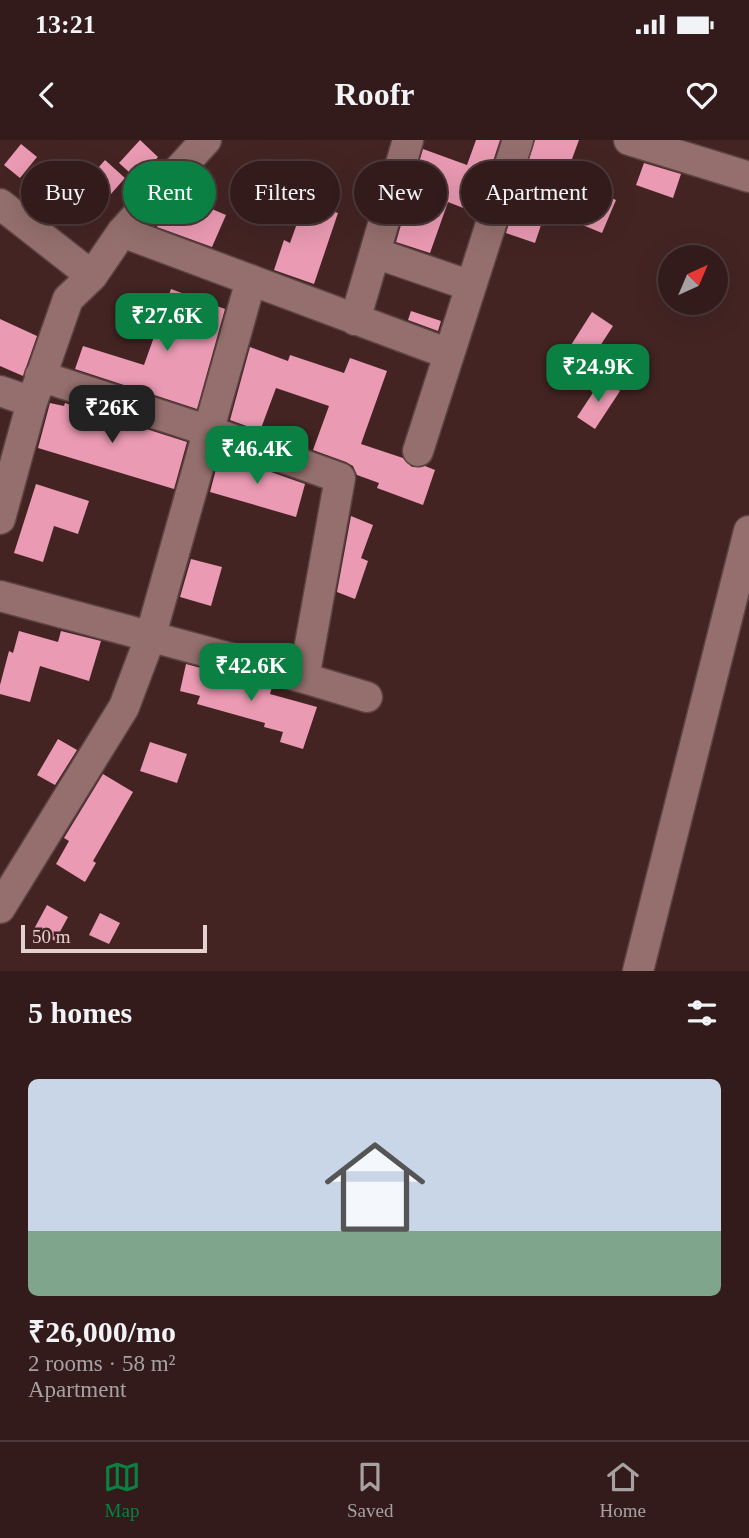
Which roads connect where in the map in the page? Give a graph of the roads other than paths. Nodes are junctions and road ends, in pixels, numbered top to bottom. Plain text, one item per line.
1 (206, 140) edge
2 (408, 140) edge
3 (518, 140) edge
4 (628, 140) edge
5 (679, 148) edge
6 (749, 177) edge
7 (0, 204) edge
8 (122, 232) junction
9 (375, 253) junction
10 (92, 276) junction
11 (251, 280) junction
12 (471, 286) junction
13 (355, 320) junction
14 (449, 354) junction
15 (36, 389) junction
16 (0, 391) edge
17 (209, 431) junction
18 (418, 451) dead end
19 (0, 519) edge
20 (749, 531) edge
21 (0, 596) edge
22 (150, 638) junction
23 (304, 678) junction
24 (367, 697) dead end
25 (0, 908) edge
26 (638, 971) edge

1 - 8 street
2 - 9 street
3 - 12 street
4 - 5 street
5 - 6 street
7 - 10 street
8 - 10 street
8 - 11 street
9 - 12 street
9 - 13 street
10 - 15 street
11 - 13 street
11 - 17 street
12 - 14 street
13 - 14 street
14 - 18 street
15 - 16 street
15 - 17 street
15 - 19 street
17 - 22 street
17 - 23 street
20 - 26 street
21 - 22 street
22 - 23 street
22 - 25 street
23 - 24 street

